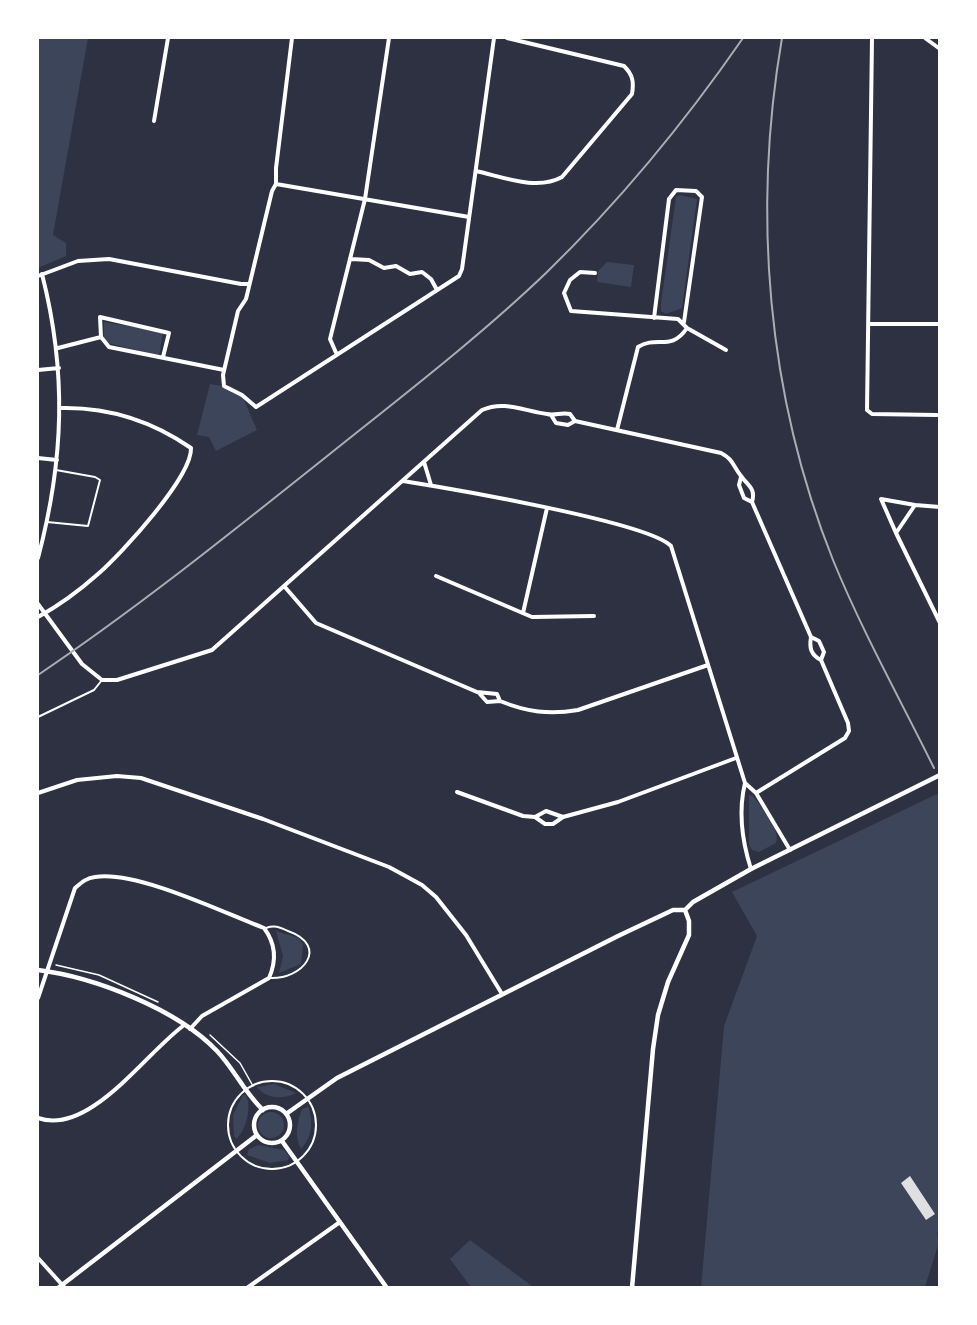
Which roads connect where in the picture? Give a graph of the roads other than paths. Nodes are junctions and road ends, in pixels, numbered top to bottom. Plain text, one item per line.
1 (168, 38) edge
2 (292, 38) edge
3 (389, 38) edge
4 (494, 38) edge
5 (507, 38) edge
6 (872, 38) edge
7 (925, 38) edge
8 (939, 49) edge
9 (154, 121) dead end
10 (476, 171) junction
11 (276, 184) junction
12 (365, 199) junction
13 (469, 217) junction
14 (351, 259) junction
15 (595, 273) dead end
16 (40, 275) edge
17 (248, 284) junction
18 (436, 291) junction
19 (654, 318) junction
20 (684, 322) junction
21 (870, 324) junction
22 (939, 324) edge
23 (687, 328) junction
24 (101, 337) junction
25 (58, 348) junction
26 (726, 350) dead end
27 (337, 355) junction
28 (163, 357) junction
29 (59, 368) junction
30 (38, 370) edge
31 (224, 370) junction
32 (61, 408) junction
33 (551, 415) junction
34 (937, 415) dead end
35 (575, 421) junction
36 (617, 430) junction
37 (38, 458) edge
38 (57, 459) junction
39 (424, 461) junction
40 (56, 470) junction
41 (741, 477) junction
42 (403, 481) junction
43 (431, 486) junction
44 (752, 502) junction
45 (915, 505) junction
46 (939, 507) edge
47 (547, 508) junction
48 (47, 522) junction
49 (896, 533) junction
50 (40, 542) edge
51 (38, 558) edge
52 (436, 576) dead end
53 (284, 586) junction
54 (38, 604) edge
55 (523, 613) junction
56 (45, 614) junction
57 (594, 616) dead end
58 (38, 618) edge
59 (939, 623) edge
60 (811, 637) junction
61 (821, 660) junction
62 (708, 665) junction
63 (102, 680) junction
64 (479, 693) junction
65 (500, 701) junction
66 (38, 717) edge
67 (736, 758) junction
68 (939, 775) edge
69 (745, 783) junction
70 (457, 792) dead end
71 (38, 793) edge
72 (756, 793) junction
73 (535, 817) junction
74 (563, 817) junction
75 (790, 850) junction
76 (751, 869) junction
77 (685, 910) junction
78 (264, 928) junction
79 (38, 970) edge
80 (46, 971) junction
81 (269, 978) junction
82 (502, 994) junction
83 (38, 999) edge
84 (183, 1026) junction
85 (189, 1030) junction
86 (246, 1089) junction
87 (308, 1099) junction
88 (263, 1110) junction
89 (286, 1114) junction
90 (38, 1118) edge
91 (257, 1135) junction
92 (282, 1141) junction
93 (238, 1152) junction
94 (297, 1161) junction
95 (340, 1222) junction
96 (38, 1258) edge
97 (62, 1286) edge
98 (247, 1287) edge
99 (387, 1287) edge
100 (632, 1287) edge

1 - 9 street
2 - 11 street
3 - 12 street
4 - 10 street
5 - 10 street
6 - 21 street
7 - 8 street
10 - 13 street
11 - 12 street
11 - 17 street
12 - 13 street
12 - 14 street
13 - 18 street
14 - 18 street
14 - 27 street
15 - 19 street
16 - 17 street
16 - 25 street
17 - 31 street
18 - 27 street
19 - 20 street
19 - 20 street
20 - 23 street
21 - 22 street
21 - 34 street
23 - 26 street
23 - 36 street
24 - 25 street
24 - 28 street
24 - 28 street
25 - 29 street
27 - 31 street
28 - 31 street
29 - 30 street
29 - 32 street
32 - 38 street
32 - 56 street
33 - 35 street
33 - 35 street
33 - 39 street
35 - 36 street
36 - 41 street
37 - 38 street
38 - 40 street
39 - 42 street
39 - 43 street
40 - 48 street
40 - 48 lane
41 - 44 street
41 - 44 street
42 - 43 street
42 - 53 street
43 - 47 street
44 - 60 street
45 - 46 street
45 - 49 street
45 - 49 street
47 - 55 street
47 - 62 street
48 - 50 street
49 - 59 street
50 - 51 street
52 - 55 street
53 - 63 street
53 - 64 street
54 - 56 street
55 - 57 street
56 - 58 street
56 - 63 street
60 - 61 street
60 - 61 street
61 - 72 street
62 - 65 street
62 - 67 street
63 - 66 lane
64 - 65 street
64 - 65 street
67 - 69 street
67 - 74 street
68 - 75 street
69 - 72 street
69 - 76 street
70 - 73 street
71 - 82 street
72 - 75 street
73 - 74 street
73 - 74 street
75 - 76 street
76 - 77 street
77 - 82 street
77 - 100 street
78 - 80 street
78 - 81 street
78 - 81 lane
79 - 80 street
80 - 83 street
80 - 84 street
81 - 85 street
82 - 87 street
84 - 85 street
84 - 90 street
85 - 86 street
86 - 87 lane
86 - 88 street
86 - 93 lane
87 - 89 street
87 - 94 lane
88 - 89 street
88 - 91 street
89 - 92 street
91 - 92 street
91 - 93 street
92 - 94 street
93 - 94 lane
93 - 97 street
94 - 95 street
95 - 98 street
95 - 99 street
96 - 97 street

